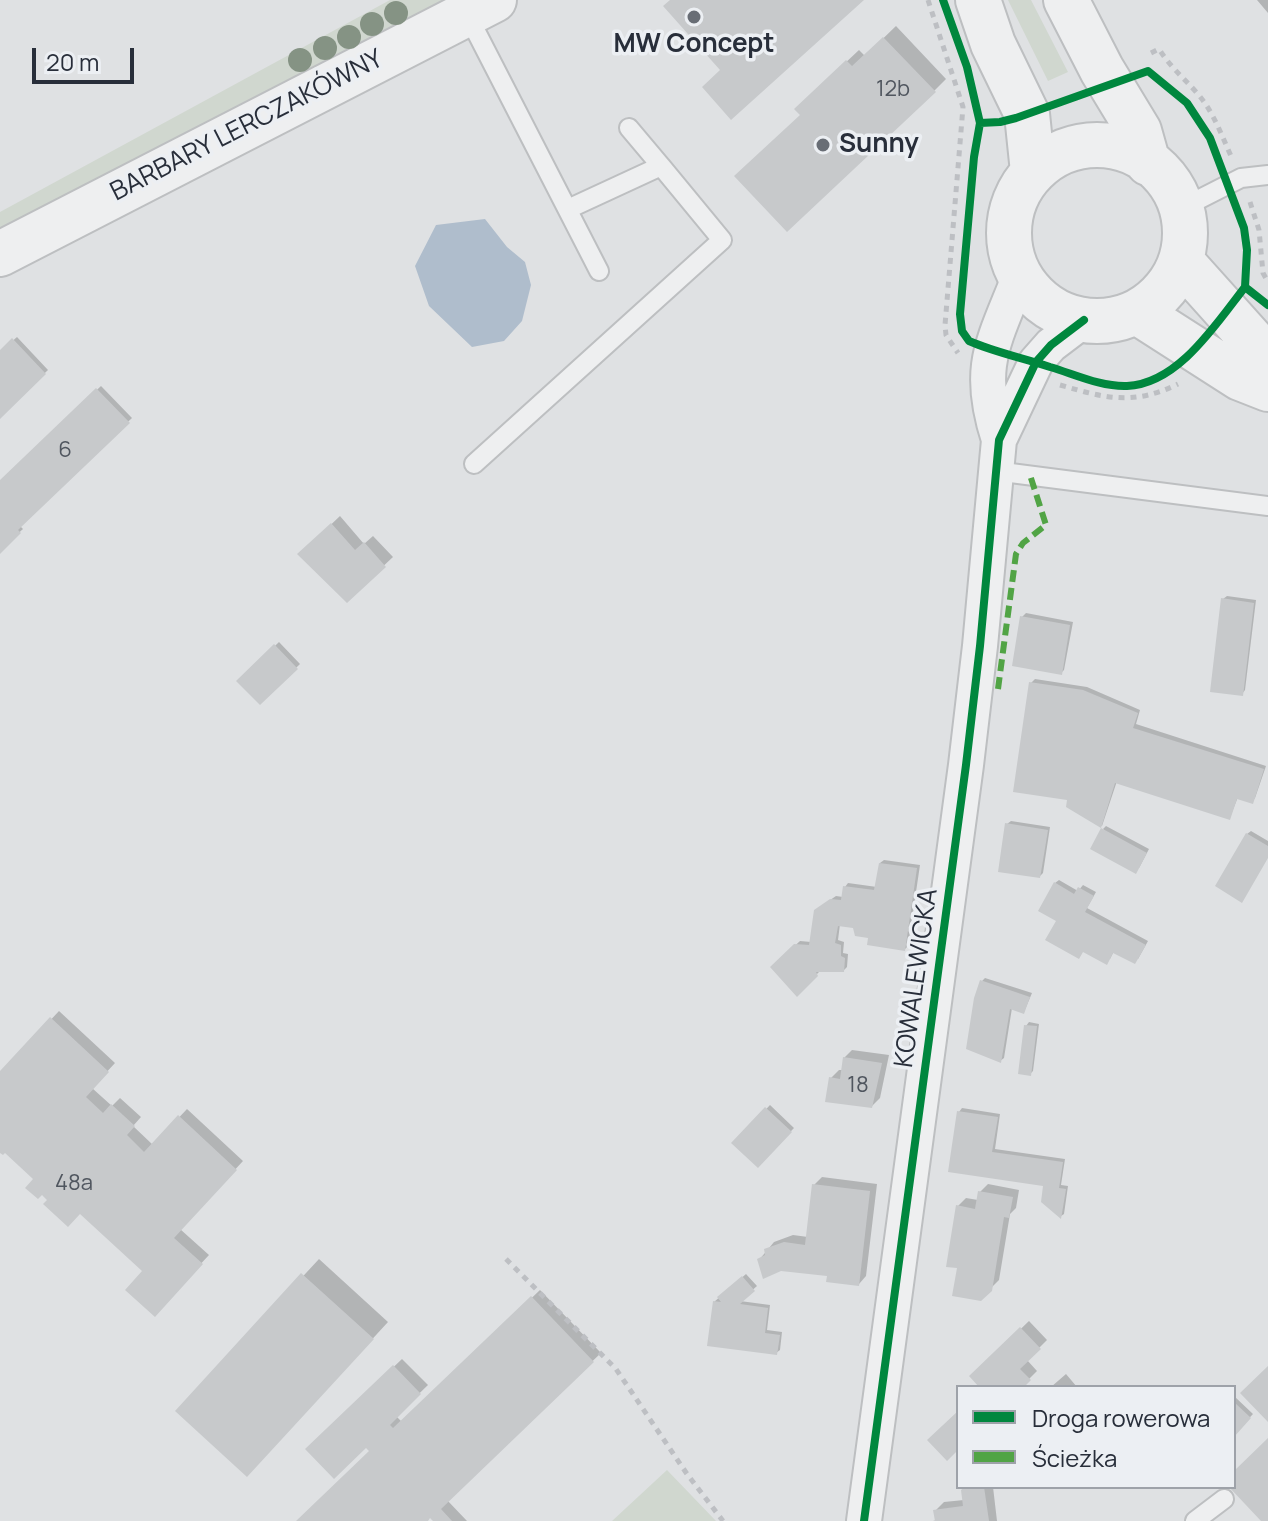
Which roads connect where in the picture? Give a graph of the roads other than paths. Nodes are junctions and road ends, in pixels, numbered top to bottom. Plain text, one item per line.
1 (978, 0) edge
2 (1066, 0) edge
3 (480, 7) edge
4 (629, 128) dead end
5 (1148, 163) junction
6 (661, 166) junction
7 (1033, 172) junction
8 (1268, 175) edge
9 (1182, 208) junction
10 (568, 209) junction
11 (0, 254) edge
12 (1181, 261) junction
13 (599, 271) dead end
14 (1020, 275) junction
15 (1137, 312) junction
16 (1084, 320) junction
17 (1268, 358) edge
18 (1268, 389) edge
19 (997, 455) junction
20 (474, 464) dead end
21 (1268, 506) edge
22 (1224, 1499) dead end
23 (864, 1521) edge
24 (1195, 1521) edge

1 - 7 street
2 - 5 street
3 - 10 lane
3 - 11 street, BARBARY LERCZAKÓWNY
4 - 6 lane
5 - 7 street
5 - 9 street
6 - 10 lane
6 - 20 lane
7 - 14 street
8 - 9 lane
9 - 12 street
10 - 13 lane
12 - 15 street
12 - 17 street
14 - 16 street
14 - 19 street, KOWALEWICKA
15 - 16 street
15 - 18 street
16 - 19 street, KOWALEWICKA
19 - 21 lane
19 - 23 street, KOWALEWICKA
22 - 24 lane

